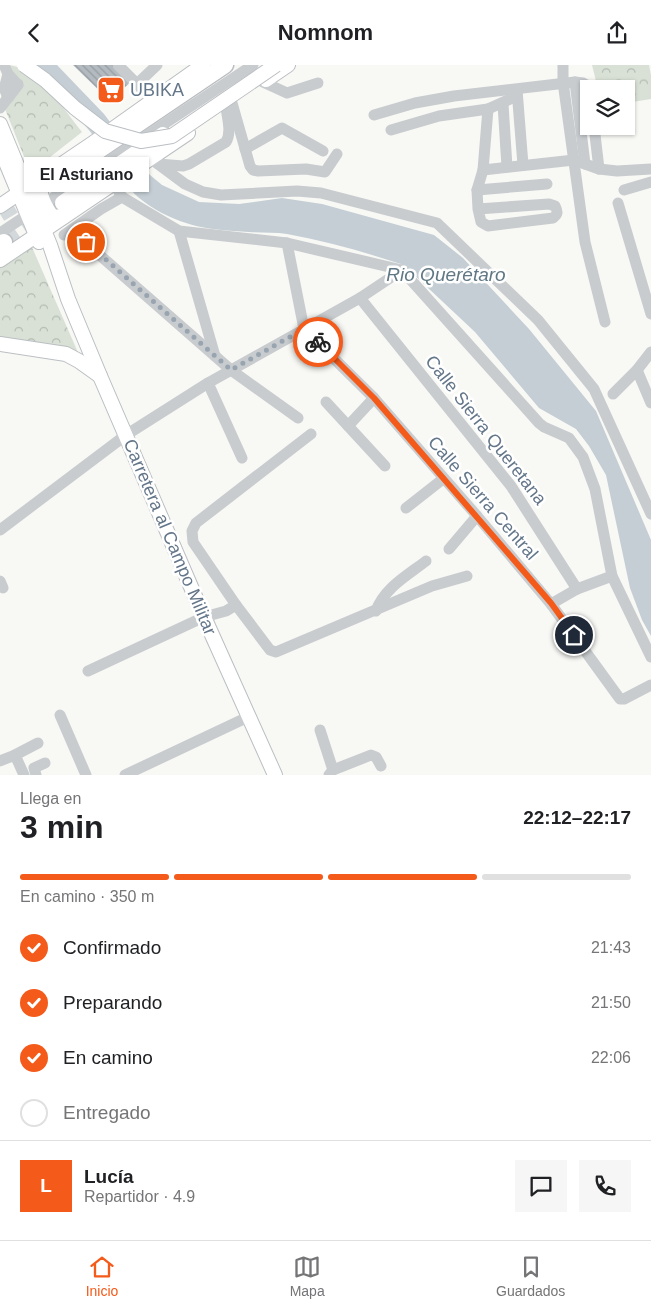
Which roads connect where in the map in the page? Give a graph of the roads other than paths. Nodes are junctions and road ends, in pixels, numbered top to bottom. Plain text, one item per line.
1 (24, 65) edge
2 (118, 65) edge
3 (156, 65) edge
4 (203, 65) edge
5 (225, 65) edge
6 (236, 65) edge
7 (253, 65) edge
8 (267, 65) edge
9 (276, 65) edge
10 (288, 65) edge
11 (563, 65) edge
12 (6, 70) edge
13 (188, 71) edge
14 (263, 82) junction
15 (318, 83) dead end
16 (569, 83) junction
17 (580, 83) edge
18 (137, 84) junction
19 (517, 92) junction
20 (153, 101) junction
21 (504, 103) junction
22 (229, 105) junction
23 (0, 108) edge
24 (488, 109) junction
25 (374, 115) dead end
26 (0, 124) edge
27 (391, 130) dead end
28 (595, 135) edge
29 (0, 148) edge
30 (245, 149) junction
31 (323, 151) dead end
32 (337, 154) dead end
33 (151, 162) junction
34 (580, 162) junction
35 (523, 165) junction
36 (507, 167) junction
37 (599, 169) junction
38 (651, 169) edge
39 (483, 170) junction
40 (48, 180) junction
41 (116, 181) junction
42 (651, 182) edge
43 (547, 185) dead end
44 (477, 190) junction
45 (22, 191) junction
46 (624, 191) dead end
47 (122, 197) junction
48 (96, 203) junction
49 (618, 203) dead end
50 (0, 206) edge
51 (34, 206) junction
52 (478, 209) junction
53 (63, 210) junction
54 (0, 225) edge
55 (179, 231) junction
56 (40, 233) junction
57 (1, 240) edge
58 (287, 243) junction
59 (0, 260) edge
60 (402, 270) junction
61 (360, 298) junction
62 (651, 314) edge
63 (605, 322) dead end
64 (304, 329) junction
65 (0, 344) edge
66 (651, 352) edge
67 (215, 356) junction
68 (231, 370) junction
69 (637, 370) junction
70 (100, 376) junction
71 (208, 383) junction
72 (613, 394) dead end
73 (374, 398) junction
74 (650, 400) edge
75 (326, 402) dead end
76 (298, 418) dead end
77 (348, 426) junction
78 (126, 435) junction
79 (311, 435) dead end
80 (242, 457) dead end
81 (385, 466) dead end
82 (443, 479) junction
83 (406, 508) dead end
84 (651, 514) edge
85 (477, 516) junction
86 (0, 530) edge
87 (449, 549) dead end
88 (426, 561) dead end
89 (612, 576) junction
90 (467, 577) dead end
91 (577, 589) junction
92 (551, 603) junction
93 (236, 605) junction
94 (376, 611) junction
95 (204, 617) junction
96 (651, 657) edge
97 (88, 671) dead end
98 (651, 685) edge
99 (60, 715) dead end
100 (248, 717) junction
101 (320, 731) dead end
102 (38, 743) dead end
103 (15, 755) junction
104 (0, 761) edge
105 (45, 763) dead end
106 (382, 766) dead end
107 (331, 773) edge
108 (24, 775) edge
109 (36, 775) edge
110 (86, 775) edge
111 (125, 775) edge
112 (275, 775) edge

1 - 9 main road, bridge
2 - 18 street
3 - 18 street
4 - 13 main road
5 - 40 highway
6 - 51 street
7 - 51 street
8 - 53 highway
10 - 14 main road
11 - 16 street
12 - 23 street
13 - 20 main road
14 - 15 street
14 - 22 main road
16 - 17 street
16 - 19 street
16 - 34 street
18 - 20 street
19 - 21 street
19 - 25 street
19 - 35 street
20 - 40 main road
21 - 24 street
21 - 36 street
22 - 30 street
22 - 33 main road
22 - 33 street
24 - 27 street
24 - 39 street
26 - 45 main road
28 - 37 street
29 - 45 main road
30 - 31 street
30 - 32 street
33 - 41 main road
33 - 84 street
34 - 35 street
34 - 37 street
34 - 63 street
35 - 36 street
36 - 39 street
37 - 38 street
39 - 44 street
40 - 45 main road
40 - 51 main road
41 - 47 street
41 - 48 main road
42 - 46 street
43 - 44 street
44 - 52 street
45 - 50 main road
45 - 51 main road, Carretera al Campo Militar
47 - 48 street
47 - 55 street
48 - 53 main road
48 - 67 street
49 - 62 street
51 - 53 main road
51 - 54 street
51 - 56 main road, Carretera al Campo Militar
51 - 57 street
52 - 52 street
53 - 56 main road
55 - 58 street
55 - 67 street
56 - 59 main road
56 - 70 main road, Carretera al Campo Militar
58 - 60 street
58 - 64 street
60 - 61 street
60 - 89 street
61 - 64 street
61 - 91 street, Calle Sierra Queretana
64 - 68 street
64 - 73 street, Calle Sierra Central
65 - 70 main road
66 - 69 street
67 - 68 street
68 - 71 street
68 - 76 street
69 - 72 street
69 - 74 street
70 - 78 main road, Carretera al Campo Militar
71 - 78 street
71 - 80 street
73 - 77 street
73 - 82 street, Calle Sierra Central
75 - 77 street
77 - 81 street
78 - 86 street
78 - 95 main road, Carretera al Campo Militar
79 - 93 street
82 - 83 street
82 - 85 street, Calle Sierra Central
85 - 87 street
85 - 92 street, Calle Sierra Central
88 - 94 street
89 - 91 street
89 - 96 street
90 - 94 street
91 - 92 street
92 - 98 street, Calle Sierra Central
93 - 94 street
93 - 95 street
95 - 97 street
95 - 100 main road, Carretera al Campo Militar
99 - 110 street
100 - 111 street
100 - 112 main road, Carretera al Campo Militar
101 - 107 street
102 - 103 street
103 - 104 street
103 - 108 street
105 - 109 street
106 - 107 street

